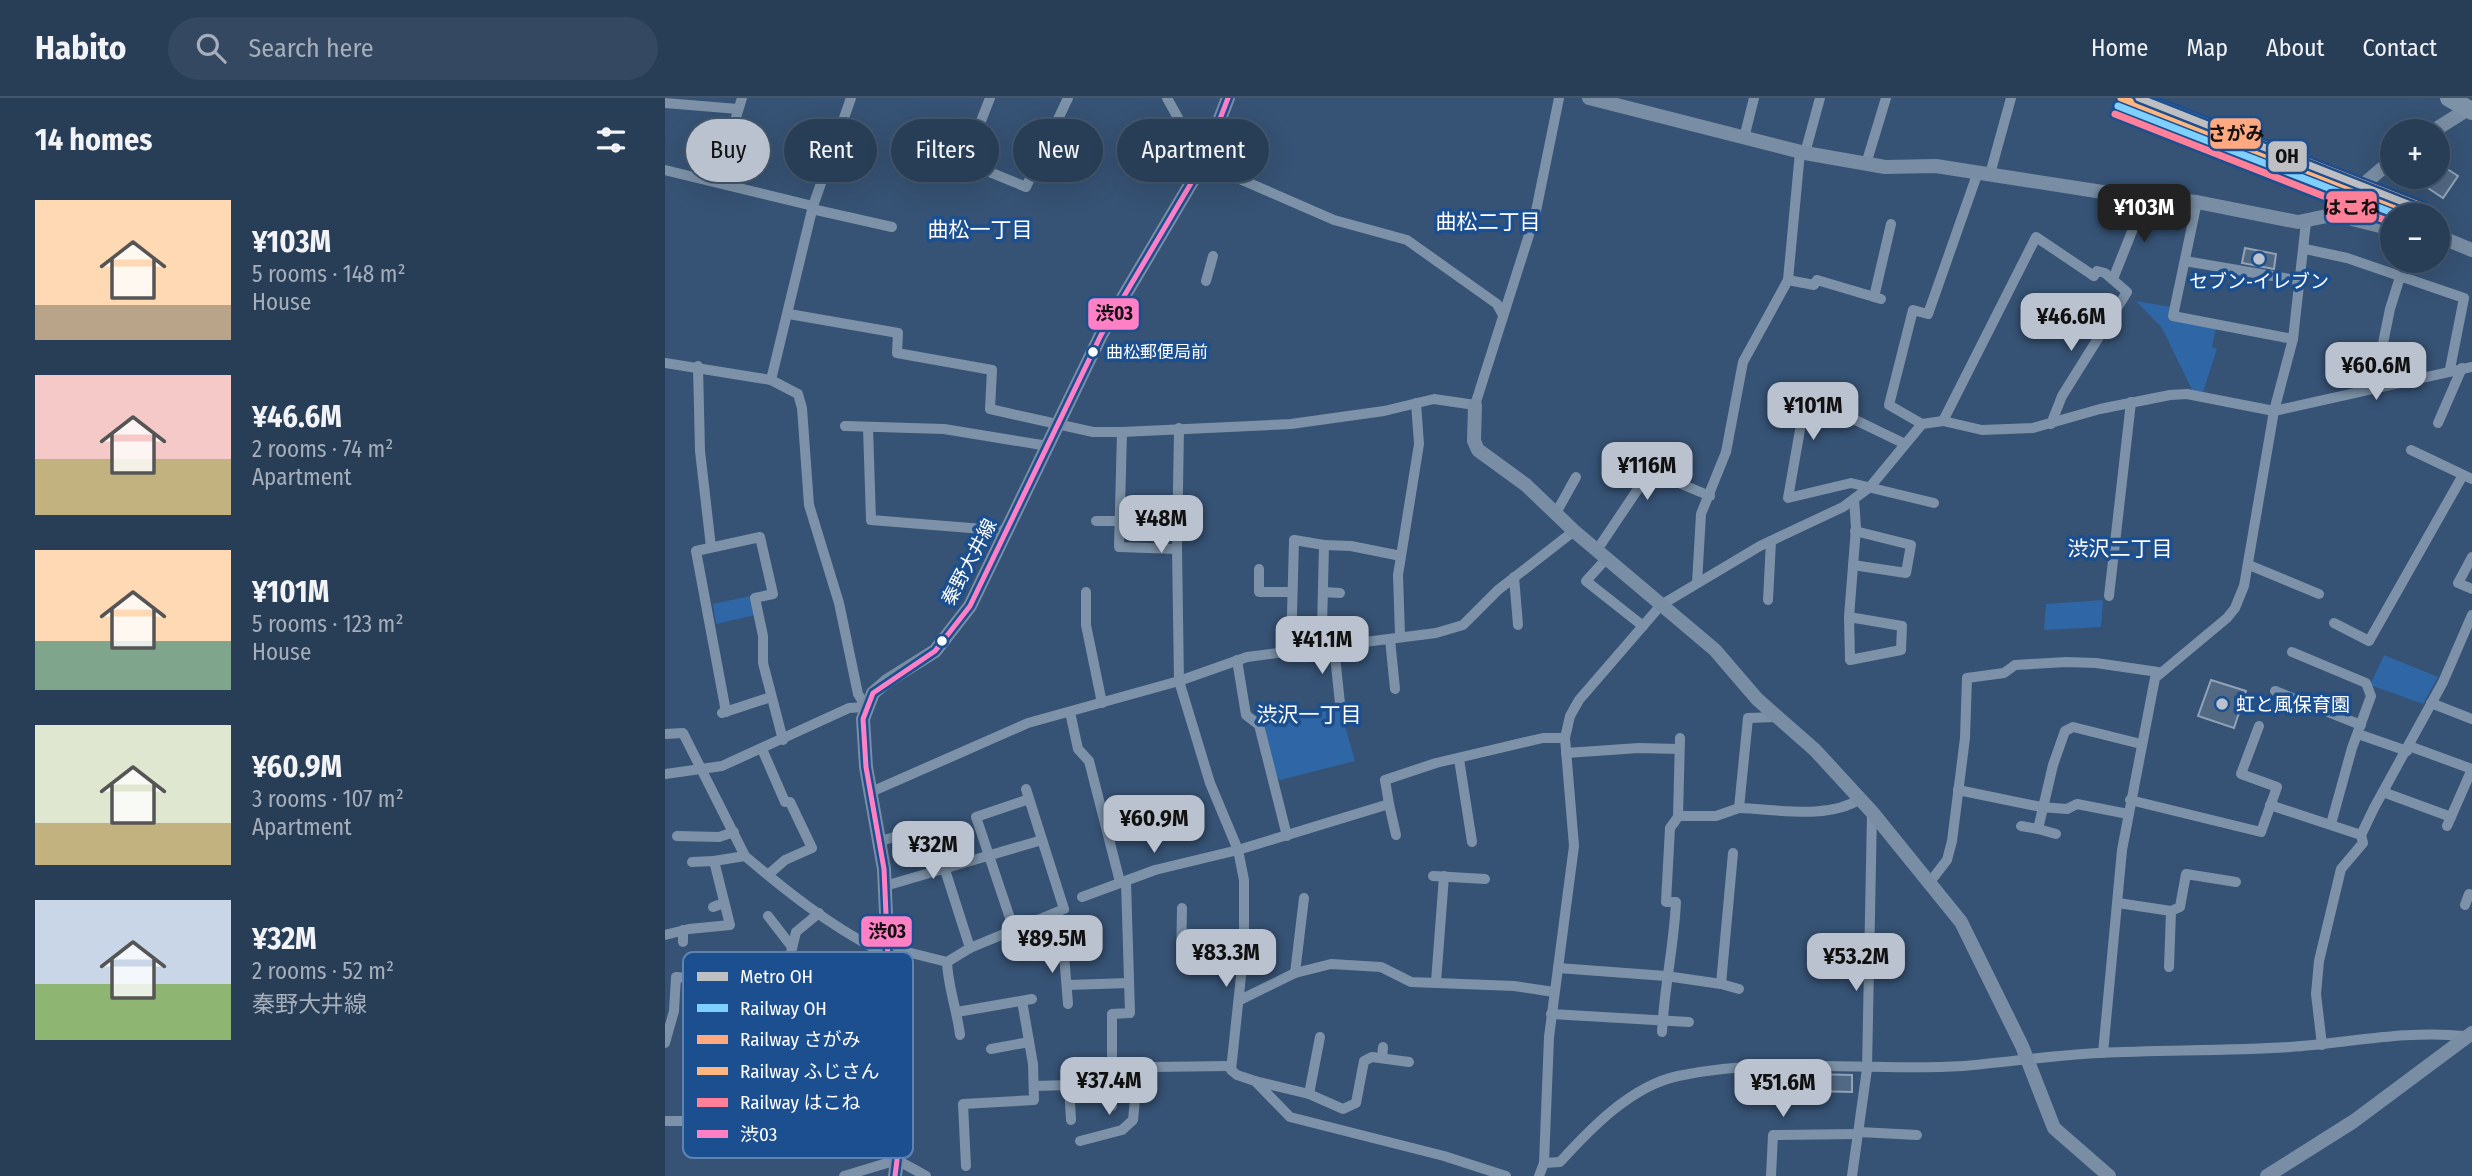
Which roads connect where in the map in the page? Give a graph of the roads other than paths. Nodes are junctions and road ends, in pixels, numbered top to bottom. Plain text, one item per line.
1 (742, 98) edge
2 (851, 98) edge
3 (991, 98) edge
4 (1068, 98) edge
5 (1167, 98) edge
6 (1228, 98) edge
7 (1559, 98) edge
8 (1590, 98) edge
9 (1754, 98) edge
10 (1820, 98) edge
11 (1886, 98) edge
12 (2011, 98) edge
13 (1621, 102) edge
14 (665, 103) edge
15 (2462, 104) edge
16 (738, 109) junction
17 (1179, 119) edge
18 (1220, 119) edge
19 (2446, 119) edge
20 (1744, 138) junction
21 (1803, 153) junction
22 (1866, 164) junction
23 (665, 170) edge
24 (2380, 171) edge
25 (1984, 173) junction
26 (1192, 182) edge
27 (1247, 182) edge
28 (716, 183) junction
29 (2146, 197) junction
30 (2197, 202) junction
31 (2342, 205) junction
32 (812, 208) junction
33 (2307, 222) junction
34 (1891, 223) dead end
35 (2380, 226) edge
36 (892, 227) dead end
37 (2450, 241) edge
38 (2305, 249) junction
39 (2472, 250) edge
40 (1213, 256) dead end
41 (2185, 261) junction
42 (2400, 277) junction
43 (2113, 279) junction
44 (1787, 280) junction
45 (1206, 281) dead end
46 (2302, 281) junction
47 (789, 314) junction
48 (1503, 315) junction
49 (2293, 339) junction
50 (665, 363) edge
51 (698, 366) junction
52 (2467, 367) edge
53 (2450, 369) junction
54 (771, 380) junction
55 (2374, 387) junction
56 (2131, 402) junction
57 (1416, 403) junction
58 (1475, 405) junction
59 (2274, 411) junction
60 (1943, 421) junction
61 (1059, 423) junction
62 (2438, 423) dead end
63 (1922, 424) junction
64 (2051, 424) junction
65 (845, 426) dead end
66 (868, 427) junction
67 (1179, 428) junction
68 (1122, 432) junction
69 (1903, 443) junction
70 (1048, 446) junction
71 (2411, 450) dead end
72 (1576, 477) dead end
73 (2467, 477) edge
74 (1870, 487) junction
75 (1710, 496) junction
76 (1854, 499) junction
77 (1934, 503) dead end
78 (1556, 513) junction
79 (1096, 521) dead end
80 (1120, 521) junction
81 (1008, 531) junction
82 (1574, 531) junction
83 (1855, 531) junction
84 (1771, 541) junction
85 (1324, 545) junction
86 (711, 547) junction
87 (1177, 549) junction
88 (1602, 554) junction
89 (1401, 556) junction
90 (2472, 557) edge
91 (1853, 565) junction
92 (2249, 565) junction
93 (1259, 569) dead end
94 (1514, 577) junction
95 (1697, 583) junction
96 (2472, 589) edge
97 (1086, 592) dead end
98 (1290, 592) junction
99 (1323, 592) junction
100 (1340, 593) dead end
101 (2319, 594) dead end
102 (2109, 596) dead end
103 (1768, 600) dead end
104 (1661, 605) junction
105 (2472, 615) edge
106 (1849, 617) junction
107 (2334, 623) dead end
108 (1518, 625) dead end
109 (1643, 626) junction
110 (1395, 637) junction
111 (1330, 646) junction
112 (1291, 651) junction
113 (2292, 652) dead end
114 (1237, 660) junction
115 (2158, 672) junction
116 (1179, 681) junction
117 (1395, 689) dead end
118 (2275, 691) dead end
119 (771, 698) junction
120 (1102, 703) junction
121 (2431, 703) junction
122 (1340, 704) dead end
123 (866, 707) junction
124 (1070, 712) junction
125 (1777, 717) junction
126 (2472, 719) edge
127 (2259, 726) dead end
128 (2359, 729) junction
129 (665, 734) edge
130 (1565, 738) junction
131 (1679, 738) dead end
132 (783, 740) junction
133 (2141, 744) junction
134 (2408, 748) junction
135 (762, 749) junction
136 (1679, 750) junction
137 (1566, 753) junction
138 (1459, 759) junction
139 (2472, 769) edge
140 (702, 771) junction
141 (665, 774) edge
142 (1958, 790) junction
143 (871, 792) junction
144 (2383, 792) junction
145 (1860, 799) junction
146 (2130, 800) junction
147 (1389, 804) junction
148 (2270, 805) junction
149 (2042, 807) junction
150 (1738, 808) junction
151 (1873, 812) junction
152 (2128, 814) junction
153 (1678, 816) junction
154 (2331, 824) junction
155 (2021, 826) dead end
156 (2038, 829) junction
157 (734, 832) junction
158 (2056, 834) dead end
159 (677, 835) dead end
160 (1287, 835) junction
161 (1397, 835) dead end
162 (2361, 835) junction
163 (1042, 840) junction
164 (881, 841) junction
165 (1472, 842) dead end
166 (1238, 850) junction
167 (1733, 853) dead end
168 (745, 856) junction
169 (989, 858) junction
170 (714, 861) junction
171 (692, 862) dead end
172 (946, 871) junction
173 (769, 874) junction
174 (1433, 876) dead end
175 (1444, 876) junction
176 (1485, 879) dead end
177 (1123, 881) junction
178 (1930, 882) junction
179 (2236, 882) dead end
180 (885, 886) junction
181 (1082, 897) dead end
182 (1304, 898) dead end
183 (2118, 903) junction
184 (1182, 908) dead end
185 (2171, 911) junction
186 (819, 913) junction
187 (768, 916) dead end
188 (683, 930) junction
189 (1014, 930) junction
190 (665, 935) edge
191 (683, 942) dead end
192 (1063, 942) dead end
193 (792, 947) junction
194 (970, 948) junction
195 (791, 952) edge
196 (885, 952) edge
197 (887, 952) edge
198 (913, 954) edge
199 (947, 962) junction
200 (1181, 962) dead end
201 (2169, 967) dead end
202 (1558, 968) junction
203 (1295, 973) junction
204 (1666, 976) junction
205 (683, 977) edge
206 (1436, 982) junction
207 (1129, 983) junction
208 (1721, 984) junction
209 (1068, 985) junction
210 (1739, 989) dead end
211 (1554, 992) junction
212 (1240, 1000) junction
213 (1068, 1004) dead end
214 (957, 1012) junction
215 (1551, 1014) junction
216 (1663, 1020) junction
217 (1689, 1022) dead end
218 (1662, 1032) dead end
219 (960, 1035) dead end
220 (2468, 1035) edge
221 (1320, 1037) dead end
222 (1029, 1041) junction
223 (665, 1043) edge
224 (2322, 1045) junction
225 (1383, 1047) dead end
226 (991, 1049) dead end
227 (2103, 1053) junction
228 (2026, 1057) junction
229 (1382, 1058) junction
230 (1409, 1062) dead end
231 (1230, 1066) junction
232 (1867, 1069) junction
233 (1255, 1081) junction
234 (1034, 1086) junction
235 (963, 1092) dead end
236 (1137, 1092) junction
237 (1111, 1093) junction
238 (1309, 1094) junction
239 (963, 1104) junction
240 (1112, 1106) dead end
241 (1071, 1120) dead end
242 (665, 1121) edge
243 (683, 1121) edge
244 (1858, 1133) junction
245 (1917, 1135) dead end
246 (1080, 1141) dead end
247 (897, 1160) junction
248 (1544, 1163) junction
249 (966, 1166) dead end
250 (1481, 1172) edge
251 (844, 1176) edge
252 (895, 1176) edge
253 (926, 1176) edge
254 (1506, 1176) edge
255 (1539, 1176) edge
256 (1772, 1176) edge
257 (1852, 1176) edge
258 (2109, 1176) edge
259 (2267, 1176) edge

1 - 16 street
2 - 32 street
3 - 4 street
5 - 17 street
6 - 18 street, 秦野大井線
7 - 48 street
8 - 13 street
9 - 20 street
10 - 21 street
11 - 22 street
12 - 25 street
13 - 20 street
14 - 16 street
15 - 19 street
16 - 28 street
20 - 21 street
21 - 22 street
21 - 44 street
22 - 25 street
23 - 28 street
24 - 31 street
25 - 29 street
25 - 63 street
26 - 61 street, 秦野大井線
27 - 48 street
28 - 32 street
29 - 30 street
29 - 43 street
30 - 33 street
30 - 41 street
31 - 33 street
31 - 35 street
32 - 36 street
32 - 47 street
33 - 38 street
34 - 44 street
37 - 39 street
38 - 42 street
38 - 46 street
40 - 45 street
41 - 46 street
41 - 49 street
42 - 53 street
42 - 55 street
43 - 60 street
43 - 64 street
44 - 75 street
46 - 49 street
47 - 54 street
47 - 61 street
48 - 58 street
49 - 59 street
50 - 51 street
51 - 54 street
51 - 86 street
52 - 53 street
52 - 62 street
53 - 55 street
54 - 123 street
55 - 59 street
56 - 59 street
56 - 64 street
56 - 102 street
57 - 58 street
57 - 67 street
57 - 89 street
58 - 78 street
59 - 92 street
60 - 63 street
60 - 64 street
61 - 68 street
61 - 70 street, 秦野大井線
63 - 69 street
65 - 66 street
66 - 70 street
66 - 81 street
67 - 68 street
67 - 87 street
68 - 80 street
69 - 74 street
69 - 74 street
70 - 81 street, 秦野大井線
71 - 73 street
72 - 78 street
73 - 107 street
74 - 76 street
74 - 77 street
75 - 88 street
75 - 95 street
76 - 83 street
76 - 84 street
78 - 82 street
79 - 80 street
80 - 87 street
81 - 123 street, 秦野大井線
82 - 88 street
82 - 94 street
83 - 91 street
83 - 91 street
84 - 95 street
84 - 103 street
85 - 89 street
85 - 98 street
85 - 99 street
86 - 119 street
86 - 119 street
87 - 116 street
88 - 104 street
88 - 109 street
89 - 110 street
90 - 96 street
91 - 106 street
92 - 101 street
92 - 115 street
93 - 98 street
94 - 108 street
94 - 110 street
95 - 104 street
97 - 120 street
98 - 112 street
99 - 100 street
99 - 111 street
104 - 109 street
104 - 125 street
105 - 121 street
106 - 106 street
109 - 130 street
110 - 111 street
110 - 117 street
111 - 112 street
111 - 122 street
112 - 114 street
113 - 128 street
114 - 116 street
114 - 160 street
115 - 133 street
115 - 142 street
116 - 120 street
116 - 166 street
118 - 128 street
119 - 132 street
120 - 124 street
121 - 126 street
121 - 134 street
123 - 132 street
123 - 143 street
124 - 143 street
124 - 177 street
125 - 145 street
125 - 150 street
127 - 148 street
128 - 134 street
128 - 154 street
129 - 140 street
130 - 137 street
130 - 138 street
131 - 136 street
132 - 135 street
133 - 146 street
133 - 149 street
134 - 139 street
134 - 144 street
135 - 140 street
135 - 173 street
136 - 137 street
136 - 153 street
137 - 202 street
138 - 147 street
138 - 165 street
139 - 144 street
140 - 141 street
140 - 157 street
142 - 149 street
142 - 178 street
143 - 164 street
144 - 162 street
145 - 150 street
145 - 151 street
146 - 148 street
146 - 152 street
147 - 160 street
147 - 161 street
148 - 154 street
149 - 152 street
149 - 156 street
150 - 153 street
151 - 178 street
151 - 232 street
152 - 183 street
153 - 204 street
154 - 162 street
155 - 156 street
156 - 158 street
157 - 159 street
157 - 168 street
160 - 166 street
162 - 224 street
163 - 169 street
163 - 169 street
163 - 189 street
164 - 172 street
164 - 180 street
166 - 177 street
166 - 212 street
167 - 208 street
168 - 170 street
168 - 173 street
169 - 172 street
169 - 189 street
170 - 171 street
170 - 188 street
172 - 180 street
172 - 194 street
173 - 186 street
174 - 175 street
175 - 176 street
175 - 206 street
177 - 181 street
177 - 207 street
178 - 228 street
179 - 185 street
180 - 197 street
182 - 203 street
183 - 185 street
183 - 227 street
184 - 200 street
185 - 201 street
186 - 193 street
186 - 196 street
187 - 193 street
188 - 190 street
188 - 191 street
189 - 194 street
192 - 209 street
193 - 195 street
194 - 199 street
198 - 199 street
199 - 214 street
202 - 204 street
202 - 211 street
203 - 206 street
203 - 212 street
204 - 208 street
204 - 216 street
205 - 223 street
206 - 211 street
207 - 209 street
207 - 237 street
208 - 210 street
209 - 213 street
211 - 215 street
212 - 231 street
214 - 219 street
214 - 222 street
215 - 216 street
215 - 248 street
216 - 217 street
216 - 218 street
220 - 224 street
220 - 259 street
221 - 238 street
222 - 226 street
222 - 234 street
224 - 227 street
225 - 229 street
227 - 228 street
228 - 232 street
228 - 258 street
229 - 230 street
229 - 238 street
231 - 233 street
231 - 236 street
232 - 244 street
232 - 248 street
233 - 238 street
233 - 250 street
234 - 239 street
234 - 241 street
235 - 239 street
236 - 237 street
236 - 246 street
237 - 240 street
239 - 249 street
242 - 243 street
244 - 245 street
244 - 256 street
244 - 257 street
247 - 251 street
247 - 252 street
247 - 253 street
248 - 255 street
250 - 254 street

